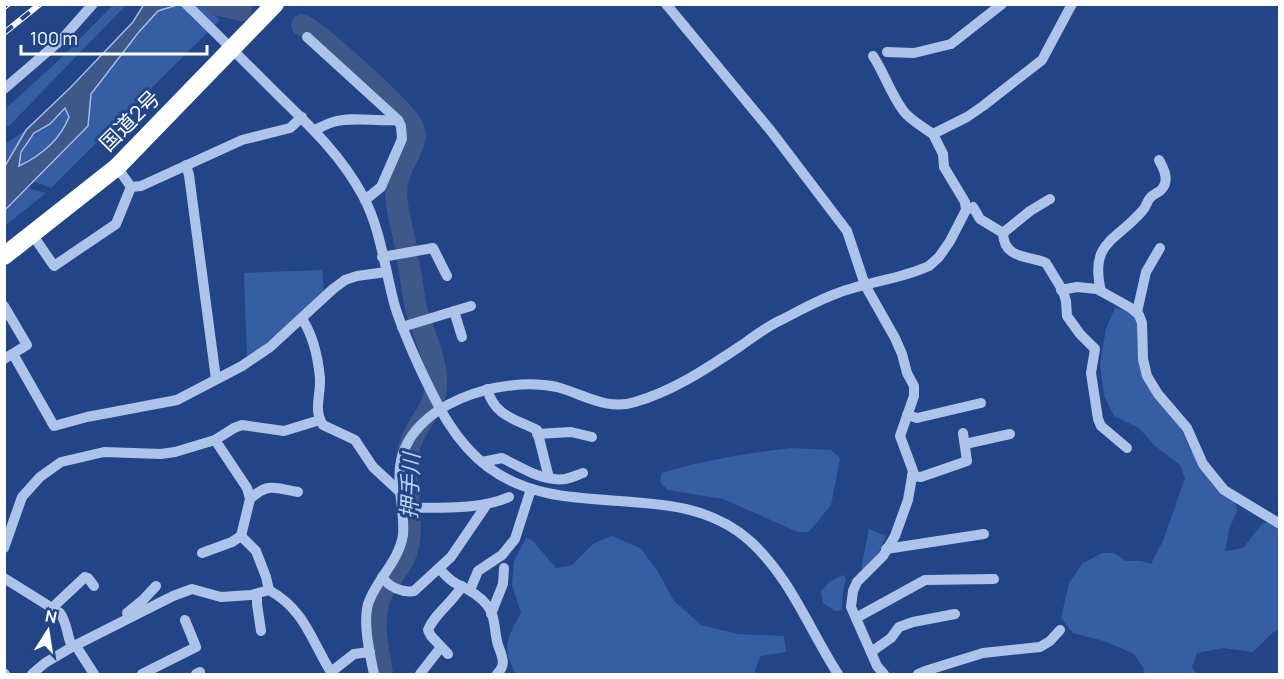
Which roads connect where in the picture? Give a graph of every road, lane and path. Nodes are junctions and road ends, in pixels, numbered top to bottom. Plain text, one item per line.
1 (93, 4) edge
2 (186, 4) edge
3 (275, 4) edge
4 (666, 4) edge
5 (1002, 4) edge
6 (1072, 4) edge
7 (308, 37) dead end
8 (233, 50) junction
9 (887, 52) dead end
10 (873, 56) dead end
11 (4, 89) edge
12 (302, 117) junction
13 (398, 120) junction
14 (314, 130) junction
15 (933, 134) junction
16 (1159, 160) dead end
17 (186, 165) junction
18 (117, 166) junction
19 (132, 187) junction
20 (1050, 199) dead end
21 (365, 200) junction
22 (966, 210) junction
23 (1003, 233) junction
24 (32, 234) junction
25 (1160, 248) dead end
26 (4, 256) edge
27 (382, 256) junction
28 (386, 272) junction
29 (447, 276) dead end
30 (865, 285) junction
31 (1061, 290) junction
32 (1101, 291) junction
33 (4, 306) edge
34 (471, 306) dead end
35 (454, 311) junction
36 (1137, 312) junction
37 (302, 319) junction
38 (402, 327) junction
39 (462, 337) dead end
40 (9, 356) edge
41 (216, 379) junction
42 (487, 390) junction
43 (981, 403) dead end
44 (440, 409) junction
45 (907, 416) junction
46 (320, 420) junction
47 (537, 434) junction
48 (1010, 434) dead end
49 (592, 436) dead end
50 (215, 440) junction
51 (1127, 448) dead end
52 (482, 462) junction
53 (583, 472) dead end
54 (912, 477) junction
55 (549, 478) junction
56 (531, 489) junction
57 (298, 492) dead end
58 (400, 492) junction
59 (509, 497) dead end
60 (250, 499) junction
61 (488, 504) junction
62 (402, 508) junction
63 (1280, 524) edge
64 (984, 534) dead end
65 (241, 536) junction
66 (4, 548) edge
67 (886, 549) junction
68 (202, 553) dead end
69 (504, 568) dead end
70 (439, 569) junction
71 (4, 578) edge
72 (382, 578) junction
73 (994, 579) dead end
74 (156, 585) dead end
75 (94, 586) dead end
76 (466, 588) junction
77 (269, 590) junction
78 (257, 594) junction
79 (52, 608) junction
80 (491, 614) junction
81 (955, 614) dead end
82 (856, 618) junction
83 (125, 619) junction
84 (185, 620) dead end
85 (1060, 630) dead end
86 (261, 632) dead end
87 (74, 646) junction
88 (370, 652) junction
89 (871, 652) junction
90 (330, 673) edge
91 (32, 675) edge
92 (94, 675) edge
93 (142, 675) edge
94 (374, 675) edge
95 (420, 675) edge
96 (497, 675) edge
97 (838, 675) edge
98 (884, 675) edge
99 (918, 675) edge

1 - 11 street
2 - 8 street
3 - 8 highway, 国道2号
4 - 30 street
5 - 9 street
6 - 15 street
7 - 13 street
8 - 12 street
8 - 18 highway, 国道2号
10 - 15 street
12 - 14 street
12 - 17 street
13 - 14 street
13 - 21 street
14 - 21 street
15 - 22 street
16 - 32 street
17 - 19 street
17 - 41 street
18 - 19 street
18 - 24 highway, 国道2号
19 - 24 street
20 - 23 street
21 - 27 street
22 - 23 street
22 - 30 street
23 - 31 street
24 - 26 highway, 国道2号
25 - 36 street
27 - 28 street
27 - 29 street
28 - 37 street
28 - 38 street
30 - 42 street
30 - 45 street
31 - 32 street
31 - 51 street
32 - 36 street
33 - 40 street
34 - 35 street
35 - 38 street
35 - 39 street
36 - 63 street
37 - 41 street
37 - 46 street
38 - 44 street
40 - 41 street
42 - 44 street
42 - 47 street
43 - 45 street
44 - 52 street
44 - 58 street
45 - 54 street
46 - 50 street
46 - 58 street
47 - 49 street
47 - 55 street
48 - 54 street
50 - 60 street
50 - 66 street
52 - 55 street
52 - 56 street
53 - 55 street
54 - 67 street
56 - 76 street
56 - 97 street
57 - 60 street
58 - 62 street
59 - 61 street
60 - 65 street
61 - 62 street
61 - 70 street
62 - 72 street
64 - 67 street
65 - 68 street
65 - 77 street
67 - 82 street
69 - 80 street
70 - 72 street
70 - 76 street
71 - 79 street
72 - 88 street
73 - 82 street
74 - 83 street
75 - 79 street
76 - 80 street
76 - 95 street
77 - 78 street
77 - 90 street
78 - 83 street
78 - 86 street
79 - 87 street
80 - 96 street
81 - 89 street
82 - 89 street
83 - 87 street
84 - 93 street
85 - 99 street
87 - 91 street
87 - 92 street
88 - 90 street
88 - 94 street
89 - 98 street

